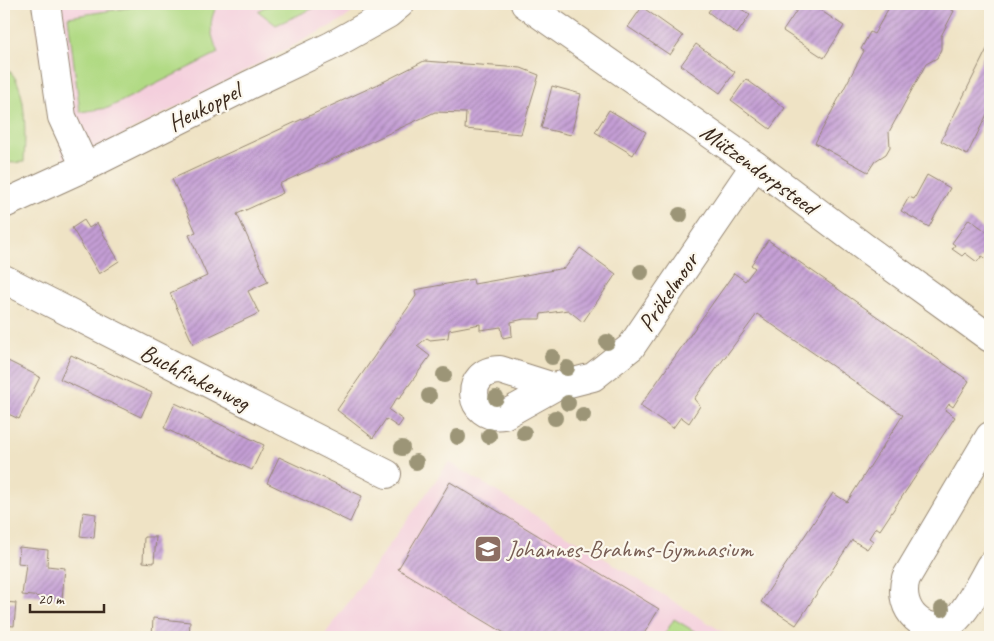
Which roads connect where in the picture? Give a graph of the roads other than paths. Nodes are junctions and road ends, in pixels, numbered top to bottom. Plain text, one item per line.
1 (46, 4) edge
2 (400, 4) edge
3 (525, 4) edge
4 (755, 165) junction
5 (85, 168) junction
6 (4, 204) edge
7 (4, 280) edge
8 (990, 338) edge
9 (554, 387) dead end
10 (990, 436) edge
11 (387, 474) dead end
12 (990, 566) edge

1 - 5 street
2 - 5 street, Heukoppel
3 - 4 street, Mützendorpsteed
4 - 8 street, Mützendorpsteed
4 - 9 street, Prökelmoor
5 - 6 street, Heukoppel
7 - 11 street, Buchfinkenweg
10 - 12 street

